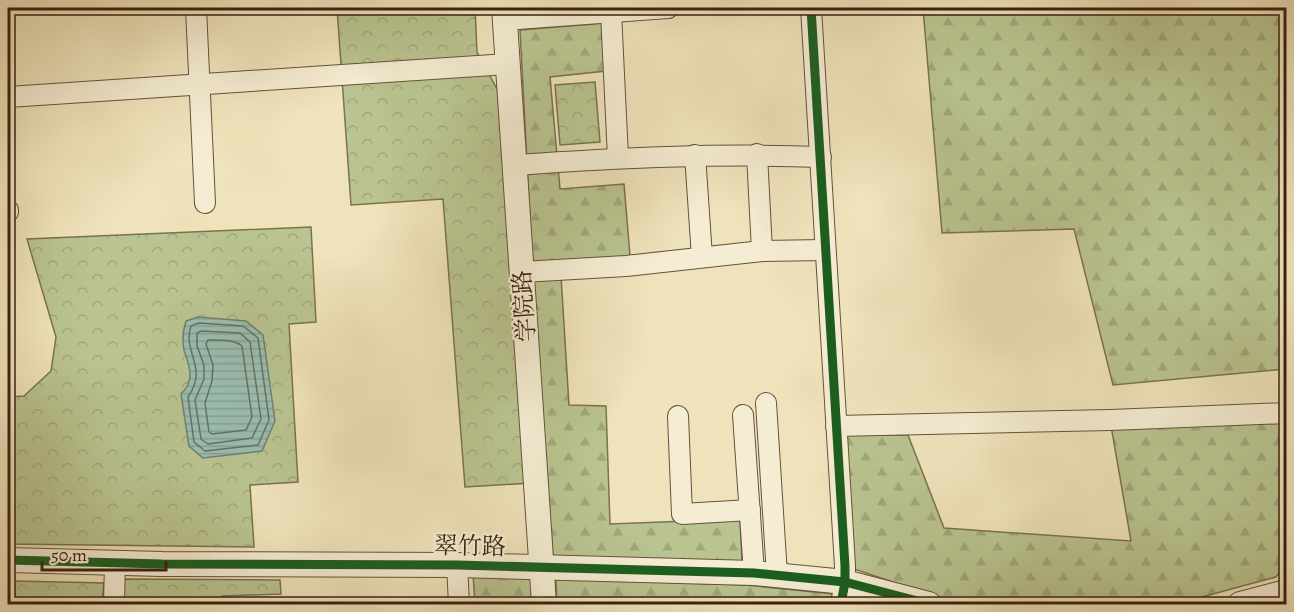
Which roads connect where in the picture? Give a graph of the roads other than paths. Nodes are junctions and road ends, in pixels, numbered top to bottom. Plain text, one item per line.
1 (196, 8) edge
2 (668, 8) edge
3 (811, 8) edge
4 (611, 12) junction
5 (505, 14) edge
6 (508, 64) junction
7 (198, 84) junction
8 (8, 97) edge
9 (757, 154) junction
10 (695, 155) junction
11 (821, 157) junction
12 (618, 158) junction
13 (515, 165) junction
14 (205, 203) dead end
15 (825, 250) junction
16 (762, 251) junction
17 (702, 256) junction
18 (522, 272) junction
19 (766, 403) dead end
20 (1287, 413) edge
21 (743, 415) dead end
22 (678, 416) dead end
23 (836, 426) junction
24 (750, 510) junction
25 (8, 560) edge
26 (115, 562) junction
27 (457, 565) junction
28 (542, 567) junction
29 (765, 574) junction
30 (1287, 592) edge
31 (843, 593) edge
32 (114, 604) edge
33 (459, 604) edge
34 (544, 604) edge
35 (890, 604) edge
36 (928, 604) edge
37 (1240, 604) edge

1 - 7 street
2 - 4 street
3 - 11 street
4 - 5 street
4 - 12 street
5 - 6 street, 学院路
6 - 7 street
6 - 13 street, 学院路
7 - 8 street
7 - 14 street
9 - 10 street
9 - 11 street
9 - 16 street
10 - 12 street
10 - 17 street
11 - 15 street
12 - 13 street
13 - 18 street, 学院路
15 - 16 street
15 - 23 street
16 - 17 street
17 - 18 street
18 - 28 street, 学院路
19 - 29 street
20 - 23 street
21 - 24 street
22 - 24 street
23 - 31 street
24 - 29 street
25 - 26 street, 翠竹路
26 - 27 street, 翠竹路
26 - 32 street
27 - 28 street, 翠竹路
27 - 33 street
28 - 29 street, 翠竹路
28 - 34 street, 学院路
29 - 31 street, 翠竹路
30 - 37 street
31 - 35 street
31 - 36 street, 翠竹路

